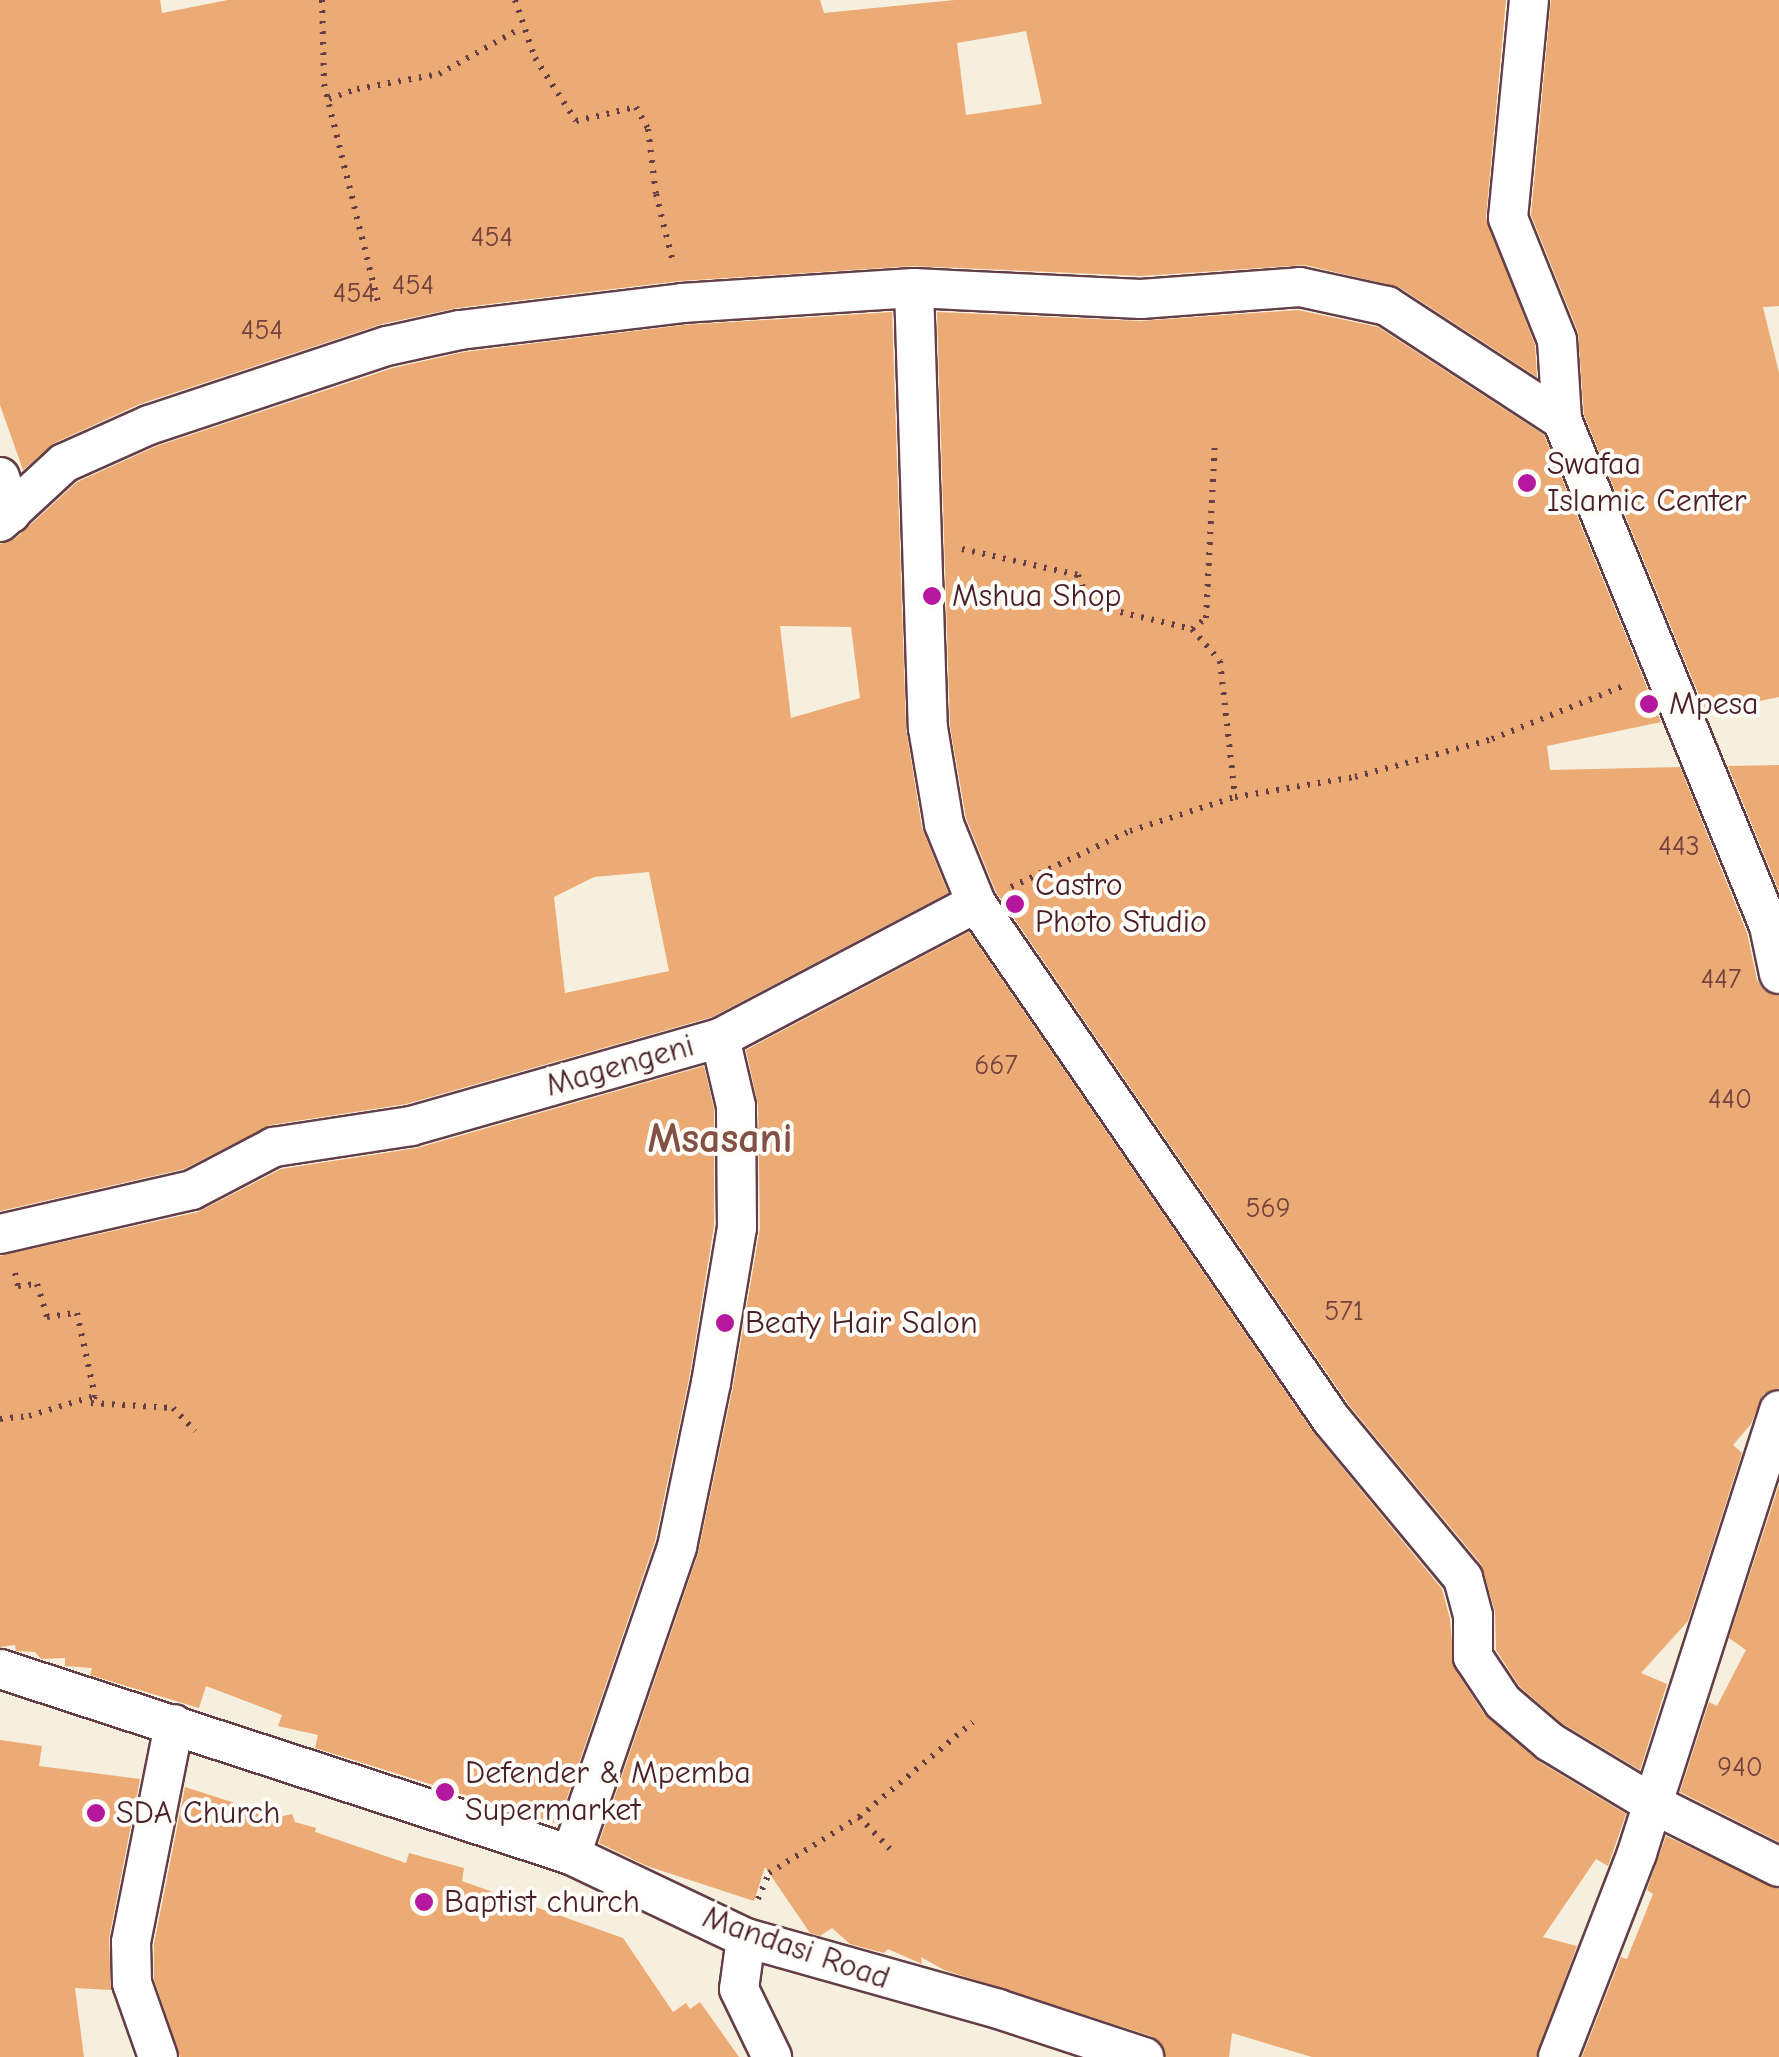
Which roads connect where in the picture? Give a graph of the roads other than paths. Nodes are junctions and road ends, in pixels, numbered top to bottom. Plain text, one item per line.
1 (1529, 0) edge
2 (914, 288) junction
3 (1562, 420) junction
4 (0, 477) edge
5 (5, 518) edge
6 (976, 903) junction
7 (1779, 974) edge
8 (720, 1038) junction
9 (3, 1233) edge
10 (1779, 1410) edge
11 (0, 1669) edge
12 (174, 1724) junction
13 (1650, 1803) junction
14 (570, 1856) junction
15 (1779, 1867) edge
16 (746, 1938) junction
17 (158, 2057) edge
18 (772, 2057) edge
19 (1144, 2057) edge
20 (1558, 2057) edge

1 - 3 street
2 - 3 street
2 - 5 street
2 - 6 street
3 - 7 street
4 - 5 street
6 - 8 street
6 - 13 street
8 - 9 street, Magengeni
8 - 14 street, Magengeni
10 - 13 street
11 - 12 street, Mandasi Road
12 - 14 street, Mandasi Road
12 - 17 street
13 - 15 street
13 - 20 street
14 - 16 street, Mandasi Road
16 - 18 street
16 - 19 street, Mandasi Road

